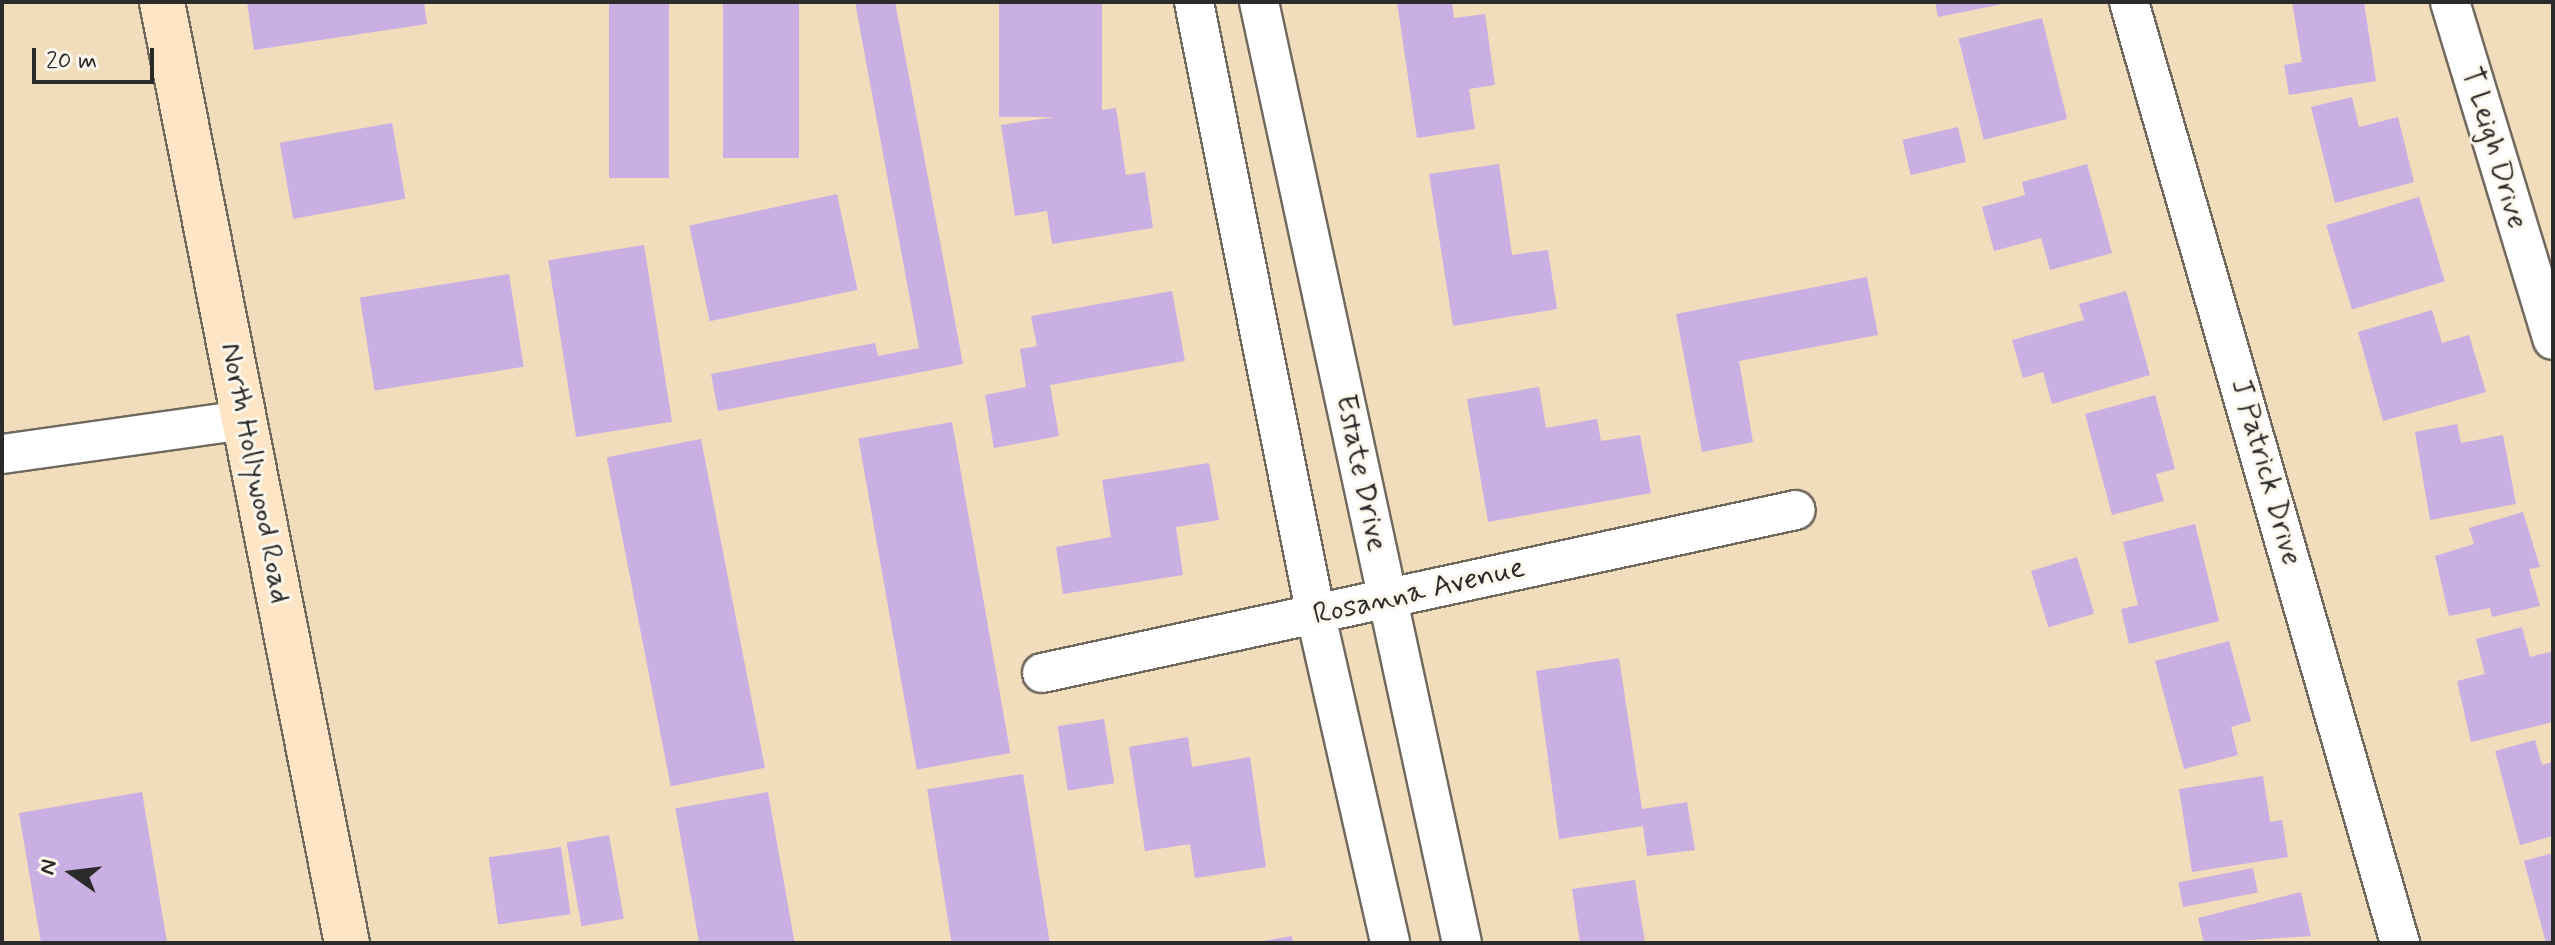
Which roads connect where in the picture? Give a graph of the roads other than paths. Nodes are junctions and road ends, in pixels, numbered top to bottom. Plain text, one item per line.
1 (162, 2) edge
2 (1194, 2) edge
3 (1259, 2) edge
4 (2129, 2) edge
5 (2450, 2) edge
6 (2553, 340) edge
7 (244, 420) junction
8 (2, 454) edge
9 (1796, 510) dead end
10 (1387, 597) junction
11 (1316, 616) junction
12 (1042, 673) dead end
13 (347, 943) edge
14 (1390, 943) edge
15 (1462, 943) edge
16 (2400, 943) edge

1 - 7 main road, North Hollywood Road
2 - 11 street
3 - 10 street, Estate Drive
4 - 16 street, J Patrick Drive
5 - 6 street, T Leigh Drive
7 - 8 street
7 - 13 main road, North Hollywood Road
9 - 10 street, Rosanna Avenue
10 - 11 street, Rosanna Avenue
10 - 15 street, Estate Drive
11 - 12 street, Rosanna Avenue
11 - 14 street

